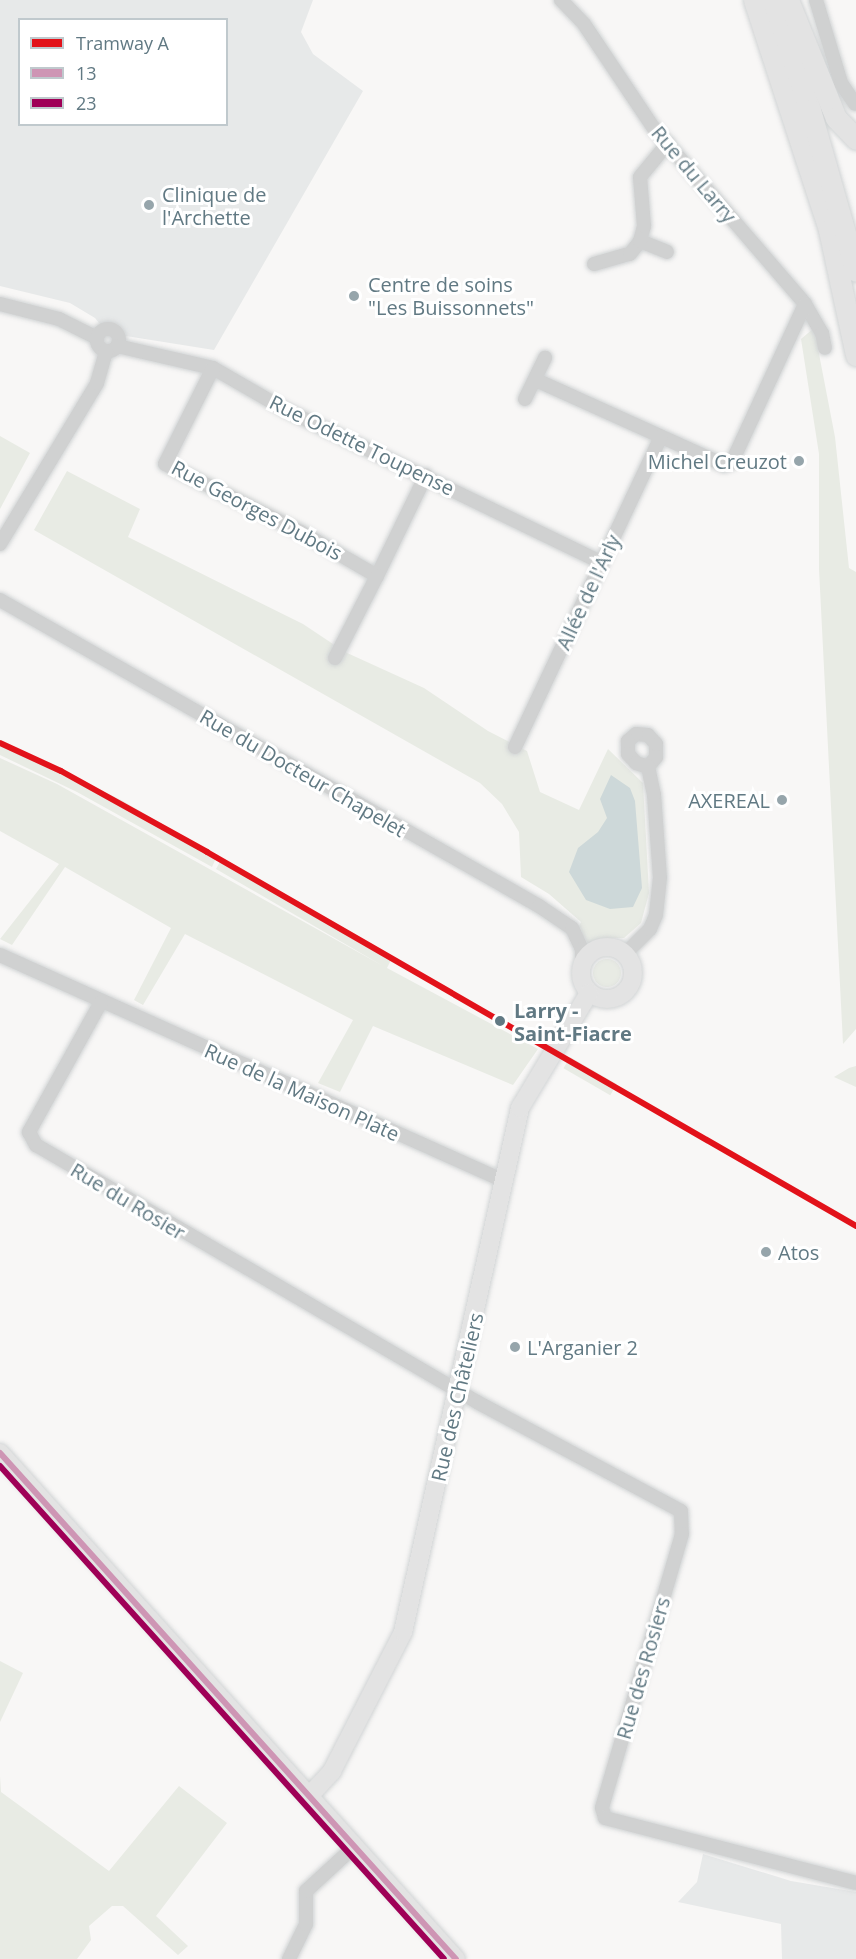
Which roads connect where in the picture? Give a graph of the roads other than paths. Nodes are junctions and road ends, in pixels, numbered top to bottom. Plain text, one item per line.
1 (561, 0) edge
2 (754, 0) edge
3 (772, 0) edge
4 (788, 0) edge
5 (816, 0) edge
6 (855, 104) edge
7 (856, 139) edge
8 (668, 143) junction
9 (640, 241) junction
10 (667, 252) dead end
11 (594, 264) dead end
12 (856, 271) edge
13 (0, 304) edge
14 (805, 304) junction
15 (97, 338) junction
16 (825, 348) dead end
17 (111, 349) junction
18 (856, 356) edge
19 (545, 358) dead end
20 (213, 368) junction
21 (536, 380) junction
22 (525, 399) dead end
23 (661, 437) junction
24 (426, 475) junction
25 (0, 544) edge
26 (602, 563) junction
27 (377, 576) junction
28 (0, 600) edge
29 (335, 658) dead end
30 (515, 747) dead end
31 (648, 766) dead end
32 (625, 954) junction
33 (0, 955) edge
34 (582, 964) junction
35 (589, 993) junction
36 (101, 1002) junction
37 (504, 1181) junction
38 (459, 1391) junction
39 (0, 1453) edge
40 (310, 1795) junction
41 (355, 1846) junction
42 (856, 1882) edge
43 (289, 1959) edge
44 (456, 1959) edge

1 - 8 street, Rue du Larry
2 - 18 main road
3 - 12 main road
4 - 7 main road
5 - 6 street
8 - 9 street
8 - 14 street, Rue du Larry
9 - 10 street
9 - 11 street
13 - 15 street
14 - 16 street, Rue du Larry
14 - 23 street
15 - 17 street
15 - 17 street
17 - 20 street, Rue Odette Toupense
17 - 25 street
19 - 21 street
20 - 24 street, Rue Odette Toupense
20 - 27 street, Rue Georges Dubois
21 - 22 street
21 - 23 street
23 - 26 street, Allée de l'Arly
24 - 26 street, Rue Odette Toupense
24 - 27 street
26 - 30 street, Allée de l'Arly
27 - 29 street
28 - 34 street, Rue du Docteur Chapelet
31 - 32 street
32 - 34 street
32 - 35 street
33 - 36 street
34 - 35 street
35 - 37 street, Rue des Châteliers
36 - 37 street, Rue de la Maison Plate
36 - 38 street, Rue du Rosier
37 - 38 street, Rue des Châteliers
38 - 40 street, Rue des Châteliers
38 - 42 street, Rue des Rosiers
39 - 40 street
40 - 41 street
41 - 43 street
41 - 44 street

